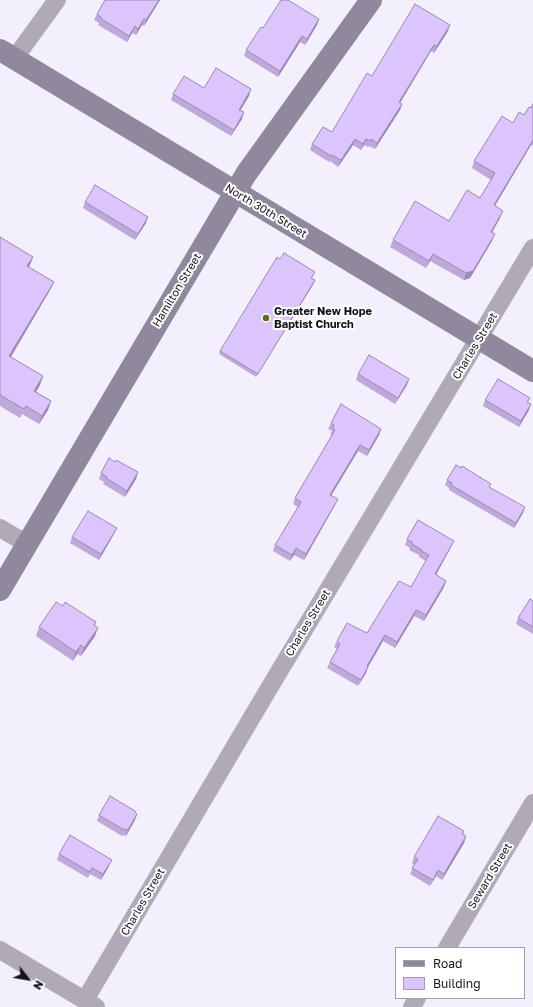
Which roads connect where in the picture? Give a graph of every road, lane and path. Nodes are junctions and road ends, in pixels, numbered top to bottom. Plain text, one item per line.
1 (57, 0) edge
2 (371, 0) edge
3 (7, 55) edge
4 (235, 192) junction
5 (533, 248) edge
6 (479, 339) junction
7 (533, 371) edge
8 (0, 528) edge
9 (27, 544) junction
10 (0, 590) edge
11 (533, 803) edge
12 (448, 947) edge
13 (0, 950) edge
14 (90, 1004) edge

1 - 3 street
2 - 4 main road, Hamilton Street
3 - 4 main road, North 30th Street
4 - 6 main road, North 30th Street
4 - 9 main road, Hamilton Street
5 - 6 street, Charles Street
6 - 7 main road, North 30th Street
6 - 14 street, Charles Street
8 - 9 street
9 - 10 main road, Hamilton Street
11 - 12 street, Seward Street
13 - 14 street

